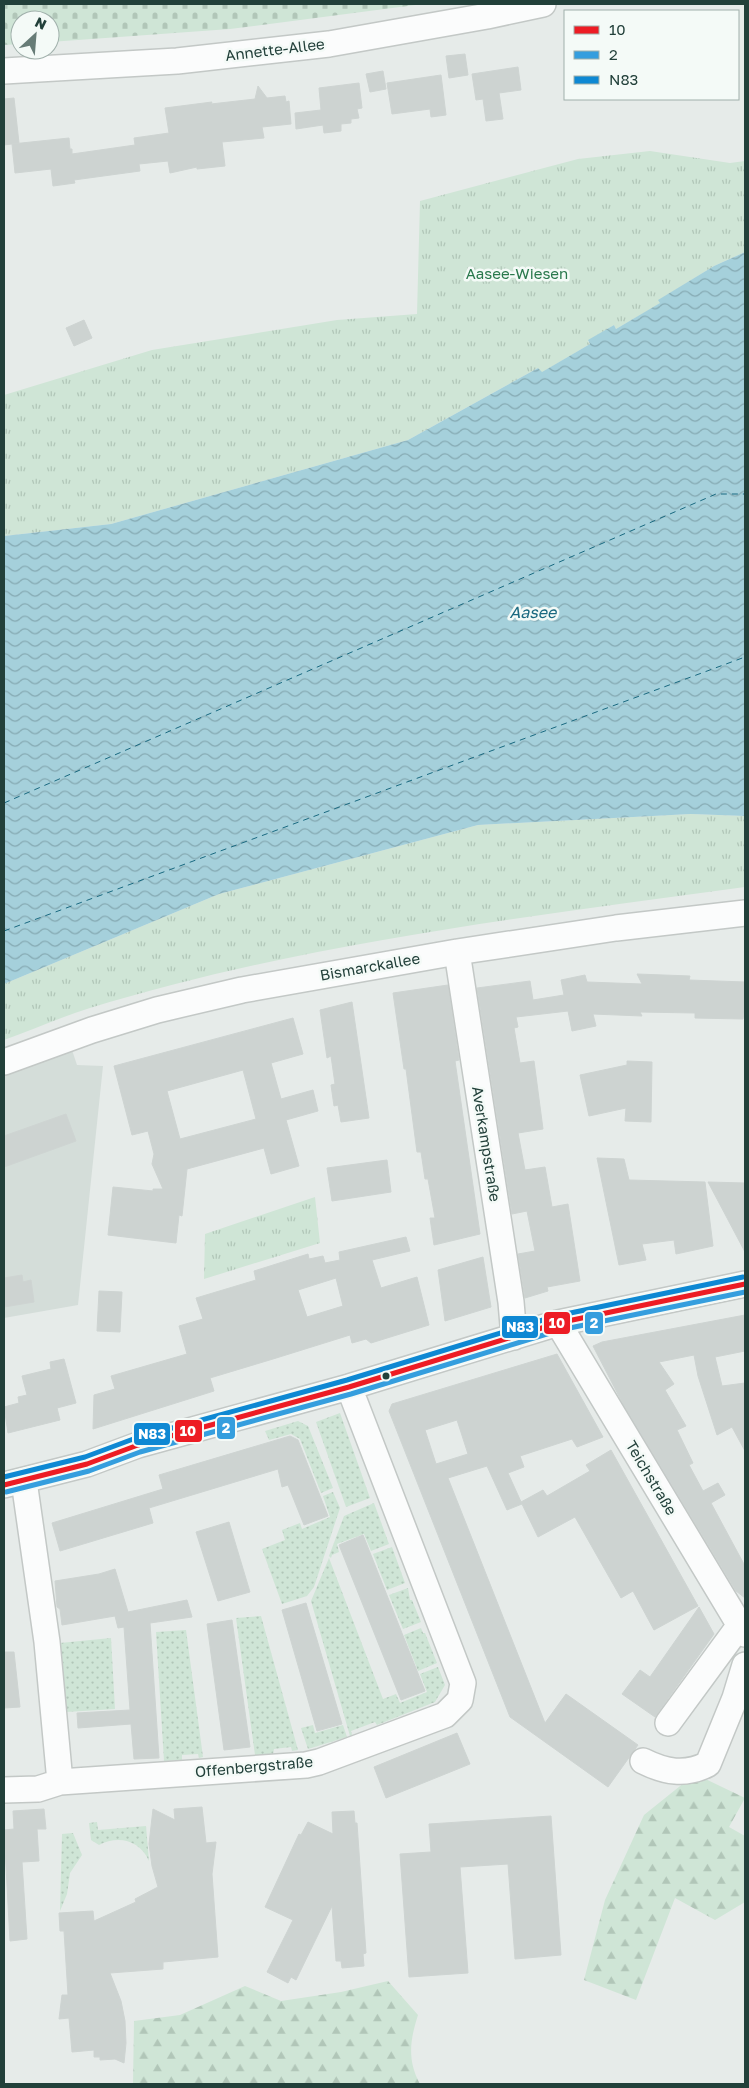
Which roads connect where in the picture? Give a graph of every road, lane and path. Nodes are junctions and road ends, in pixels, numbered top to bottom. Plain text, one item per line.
1 (544, 4) edge
2 (4, 70) edge
3 (745, 913) edge
4 (457, 952) junction
5 (4, 1062) edge
6 (745, 1284) edge
7 (558, 1323) junction
8 (514, 1337) junction
9 (349, 1387) junction
10 (14, 1483) edge
11 (743, 1629) edge
12 (743, 1681) edge
13 (668, 1723) dead end
14 (643, 1760) dead end
15 (60, 1782) junction
16 (4, 1790) edge

1 - 2 street, Annette-Allee
3 - 4 street, Bismarckallee
4 - 5 street, Bismarckallee
4 - 8 street, Averkampstraße
6 - 7 street
7 - 8 street
7 - 11 street, Teichstraße
8 - 9 street
9 - 10 street
9 - 15 street, Offenbergstraße
10 - 15 street
11 - 13 street
12 - 14 street
15 - 16 street, Offenbergstraße

